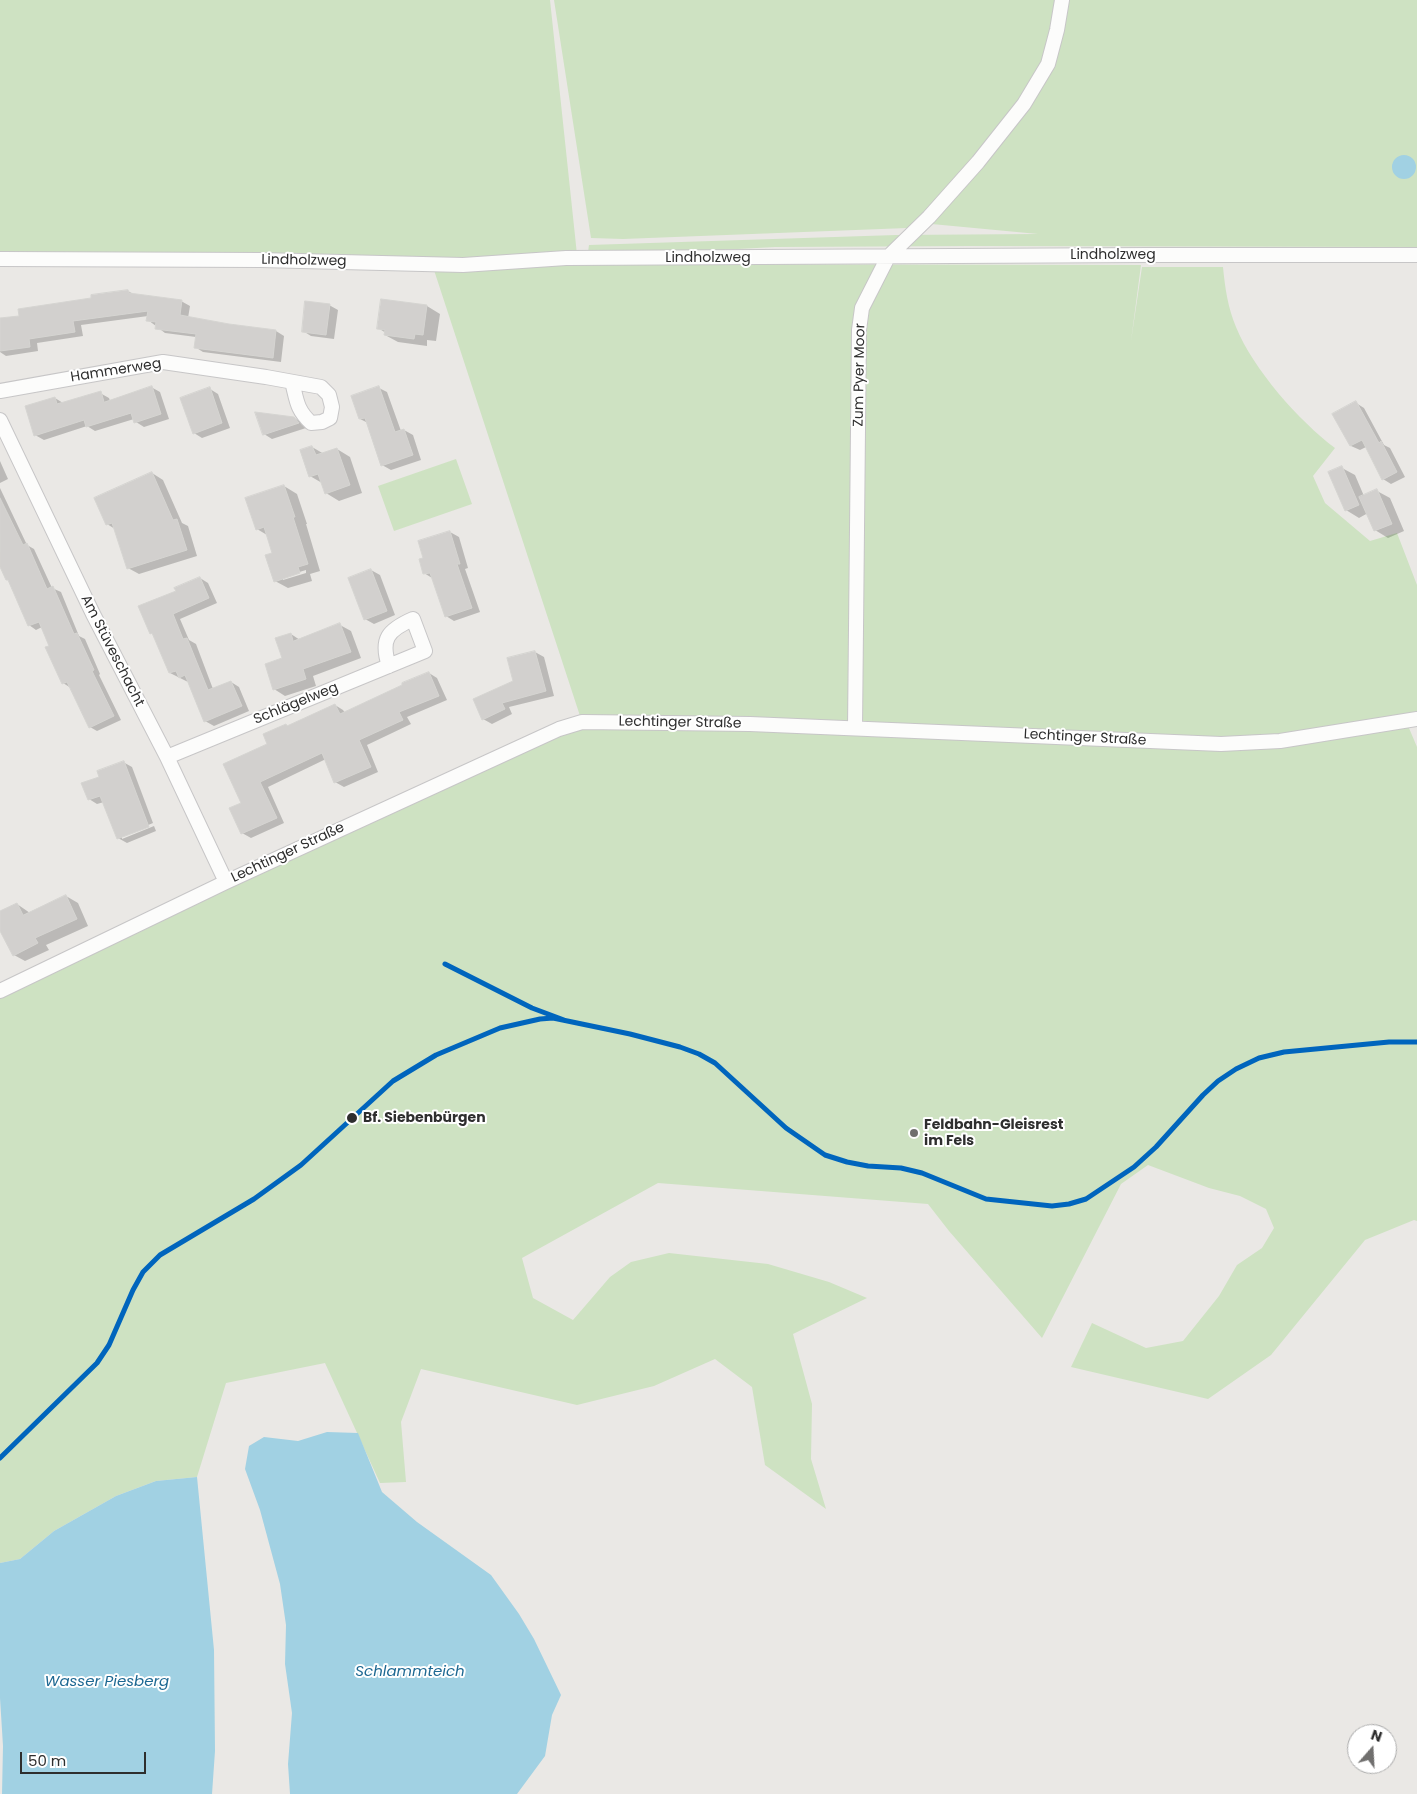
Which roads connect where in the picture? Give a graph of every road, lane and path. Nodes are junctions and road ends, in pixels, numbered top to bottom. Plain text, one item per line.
1 (1062, 0) edge
2 (1417, 255) edge
3 (888, 257) junction
4 (0, 259) edge
5 (292, 382) dead end
6 (0, 391) edge
7 (0, 420) edge
8 (389, 666) junction
9 (1417, 719) edge
10 (856, 728) junction
11 (167, 757) junction
12 (226, 882) junction
13 (0, 991) edge

1 - 3 street, Zum Pyer Moor
2 - 3 street, Lindholzweg
3 - 4 street, Lindholzweg
3 - 10 street, Zum Pyer Moor
5 - 6 street, Hammerweg
7 - 11 street, Am Stüveschacht
8 - 8 street, Schlägelweg
8 - 11 street, Schlägelweg
9 - 10 street, Lechtinger Straße
10 - 12 street, Lechtinger Straße
11 - 12 street, Am Stüveschacht
12 - 13 street, Lechtinger Straße

